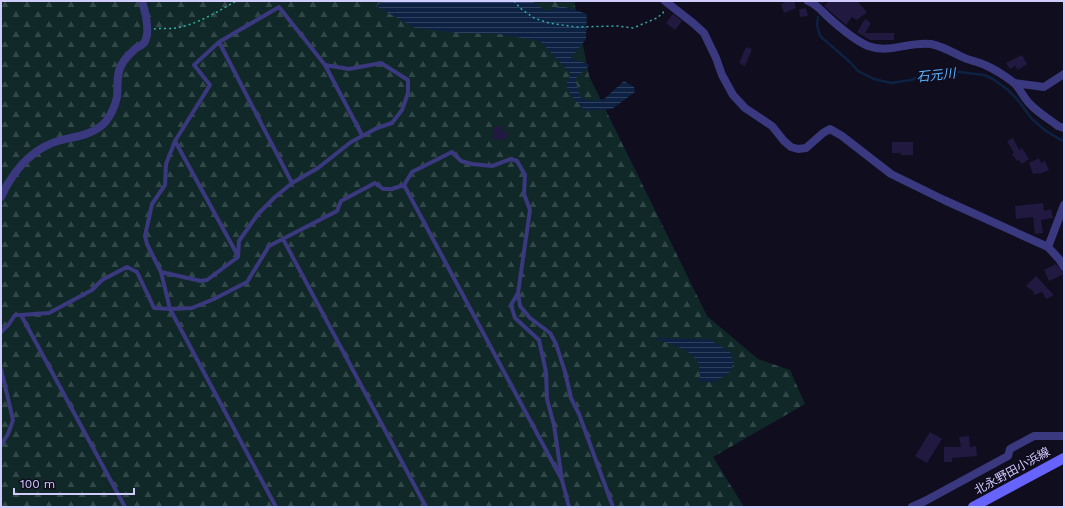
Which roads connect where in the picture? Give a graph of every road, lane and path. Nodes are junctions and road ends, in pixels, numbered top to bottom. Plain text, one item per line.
1 (142, 1) edge
2 (236, 1) edge
3 (514, 1) edge
4 (808, 1) edge
5 (665, 2) edge
6 (147, 29) junction
7 (219, 42) junction
8 (325, 65) junction
9 (1064, 74) edge
10 (1014, 83) junction
11 (1064, 128) edge
12 (362, 135) junction
13 (175, 140) junction
14 (292, 183) junction
15 (404, 185) junction
16 (1, 197) edge
17 (1064, 205) edge
18 (283, 239) junction
19 (1048, 247) junction
20 (238, 256) junction
21 (1064, 267) edge
22 (162, 272) junction
23 (518, 293) junction
24 (170, 309) junction
25 (22, 315) junction
26 (1, 332) edge
27 (1, 369) edge
28 (1064, 436) edge
29 (1, 445) edge
30 (1064, 458) edge
31 (562, 480) junction
32 (125, 507) edge
33 (276, 507) edge
34 (426, 507) edge
35 (569, 507) edge
36 (613, 507) edge
37 (912, 507) edge
38 (973, 507) edge

1 - 6 street
2 - 6 path
3 - 5 path
4 - 10 street
5 - 19 street
6 - 16 street
7 - 8 lane
7 - 13 lane
7 - 14 lane
8 - 12 lane
8 - 12 lane
9 - 10 street
10 - 11 street
12 - 14 lane
13 - 20 lane
13 - 22 lane
14 - 20 lane
15 - 18 lane
15 - 23 lane
15 - 31 lane
17 - 19 street
18 - 24 lane
18 - 34 lane
19 - 21 street
20 - 22 lane
22 - 24 lane
23 - 31 lane
23 - 36 lane
24 - 25 lane
24 - 33 lane
25 - 26 lane
25 - 32 lane
27 - 29 lane
28 - 37 street
30 - 38 main road, 北永野田小浜線
31 - 35 lane

